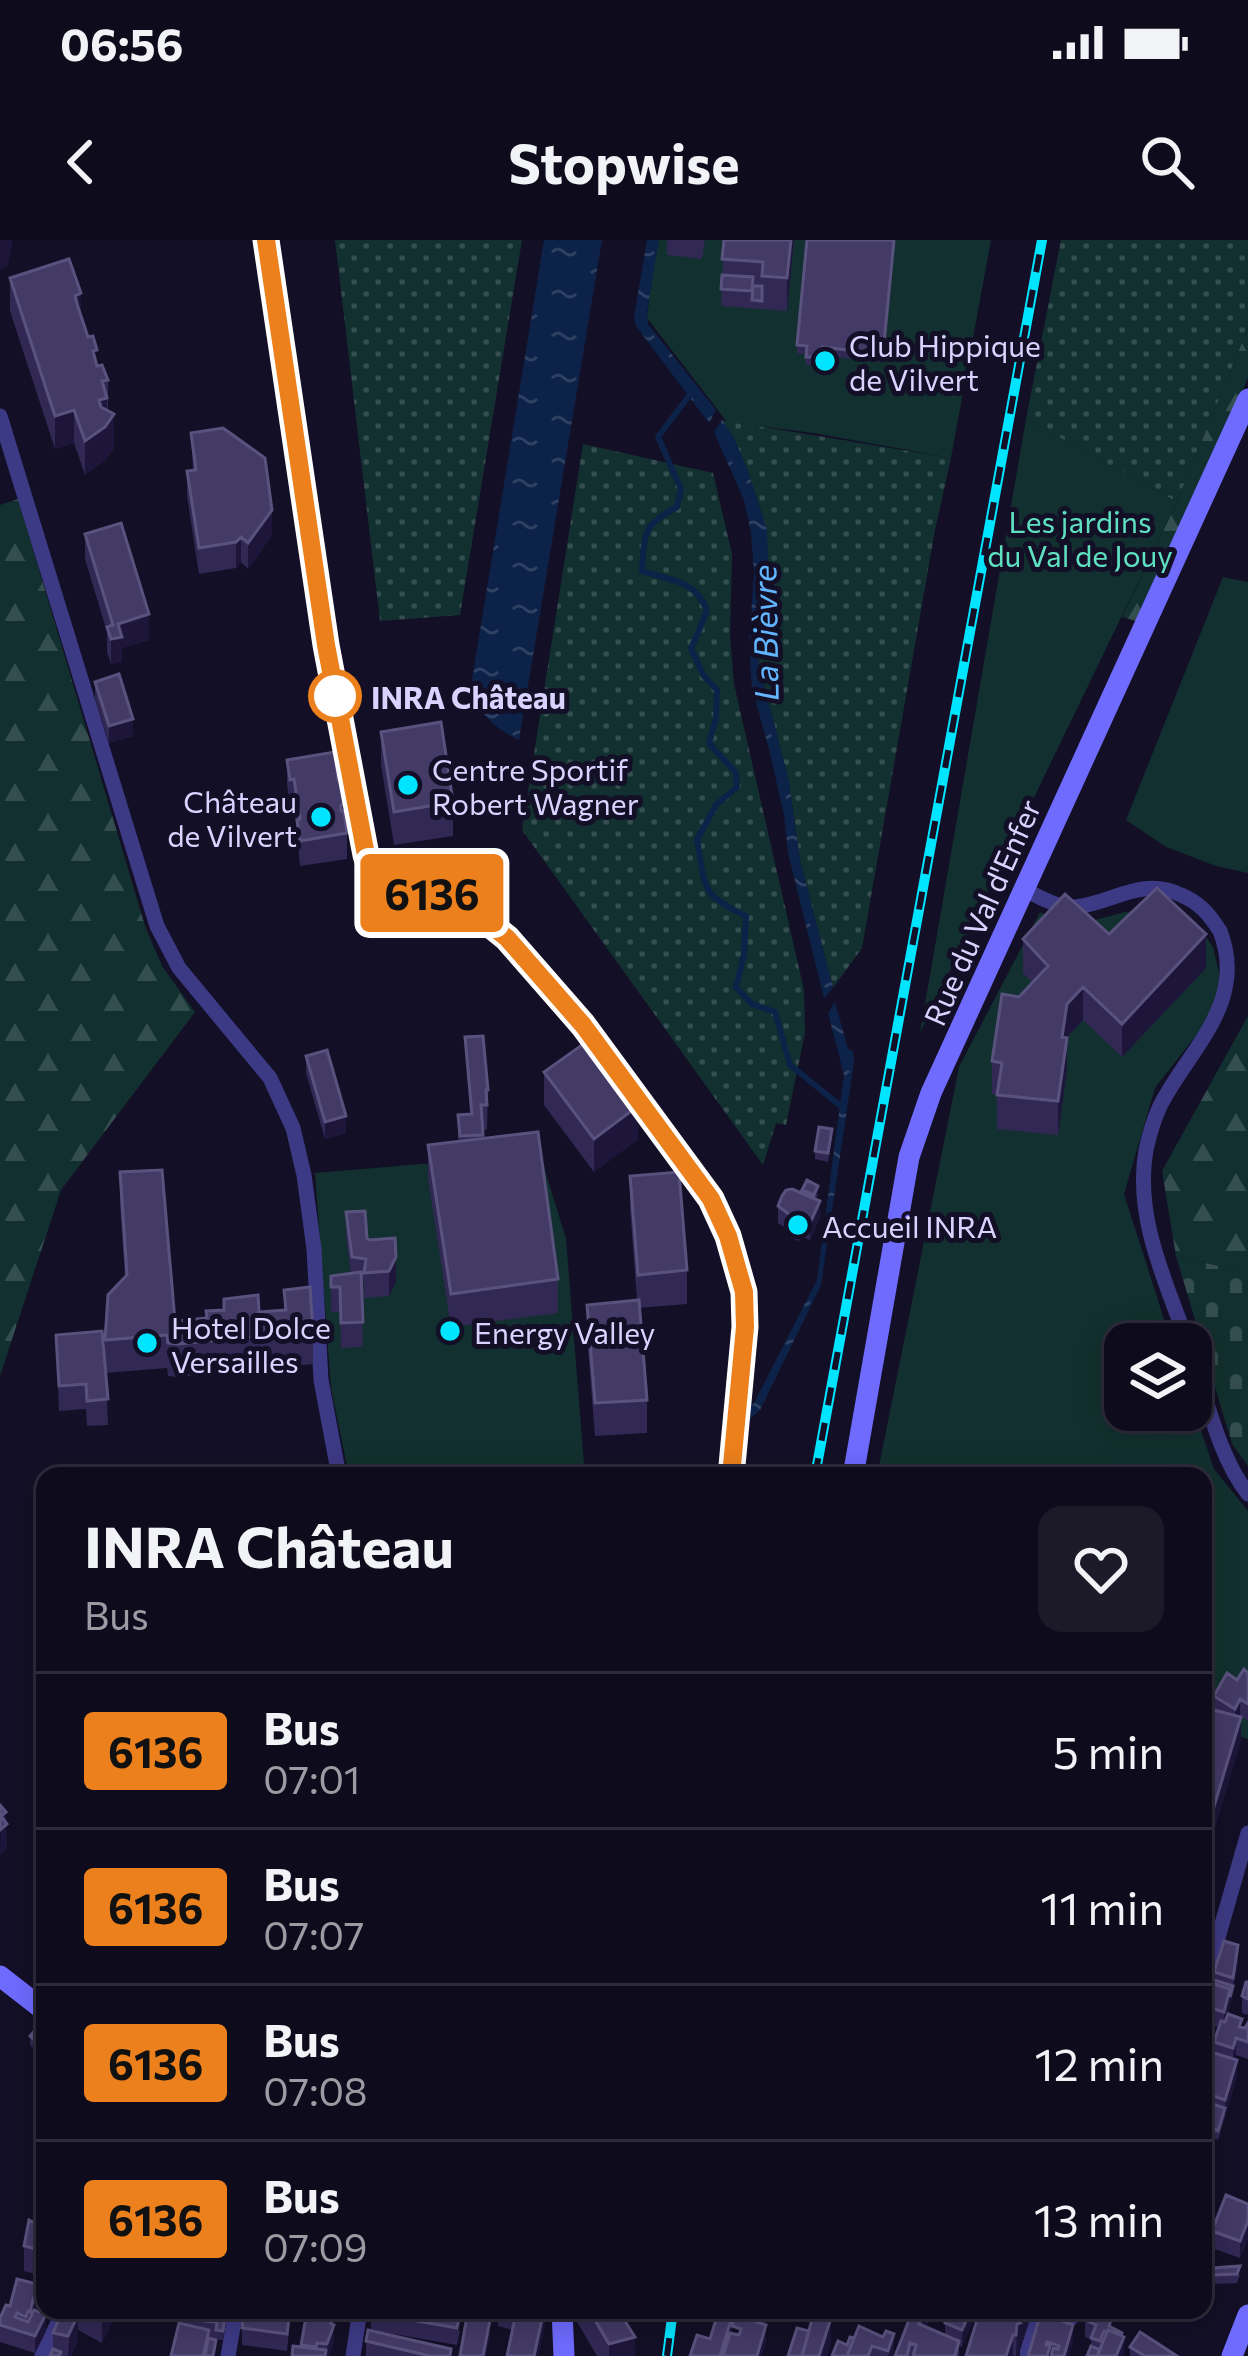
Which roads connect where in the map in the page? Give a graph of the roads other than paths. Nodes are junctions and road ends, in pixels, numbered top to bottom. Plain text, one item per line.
1 (1248, 399) edge
2 (0, 416) edge
3 (1024, 889) junction
4 (1181, 1323) edge
5 (1212, 1413) edge
6 (337, 1467) edge
7 (855, 1467) edge
8 (1248, 1494) edge
9 (1248, 1833) edge
10 (1214, 1949) junction
11 (1212, 1956) edge
12 (1235, 1956) edge
13 (0, 1976) edge
14 (36, 2004) edge
15 (1248, 2315) edge
16 (60, 2319) edge
17 (234, 2319) edge
18 (359, 2319) edge
19 (562, 2319) edge
20 (1032, 2319) edge
21 (1070, 2319) edge
22 (1037, 2322) junction
23 (42, 2356) edge
24 (228, 2356) edge
25 (352, 2356) edge
26 (563, 2356) edge
27 (1026, 2356) edge
28 (1232, 2356) edge

1 - 3 street, Rue du Val d'Enfer
2 - 6 street
3 - 4 street
3 - 7 street, Rue du Val d'Enfer
5 - 8 street
9 - 10 street
10 - 11 street
10 - 12 street
13 - 14 street
15 - 28 street
16 - 23 street
17 - 24 street
18 - 25 street
19 - 26 street
20 - 22 street
21 - 22 street
22 - 27 street

